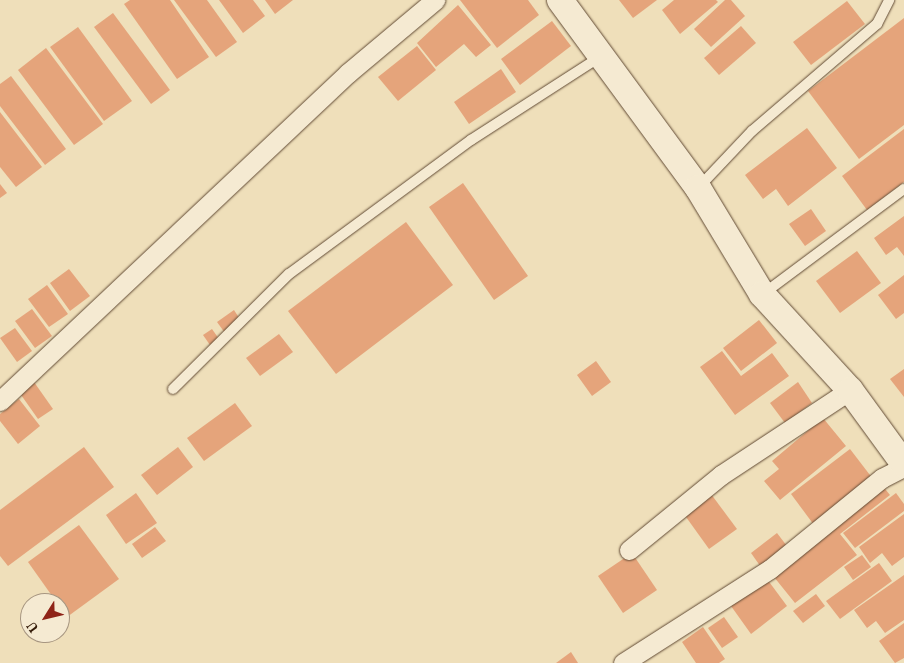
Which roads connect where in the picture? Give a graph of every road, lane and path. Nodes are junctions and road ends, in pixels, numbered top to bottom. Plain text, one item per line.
1 (435, 0) edge
2 (560, 0) edge
3 (889, 0) edge
4 (601, 56) junction
5 (698, 188) junction
6 (904, 189) edge
7 (762, 294) junction
8 (173, 389) dead end
9 (850, 390) junction
10 (0, 401) edge
11 (904, 465) edge
12 (630, 550) dead end
13 (623, 663) edge

1 - 10 street
2 - 4 street
3 - 5 lane
4 - 5 street
4 - 8 lane
5 - 7 street
6 - 7 lane
7 - 9 street
9 - 11 street
9 - 12 street
11 - 13 street

